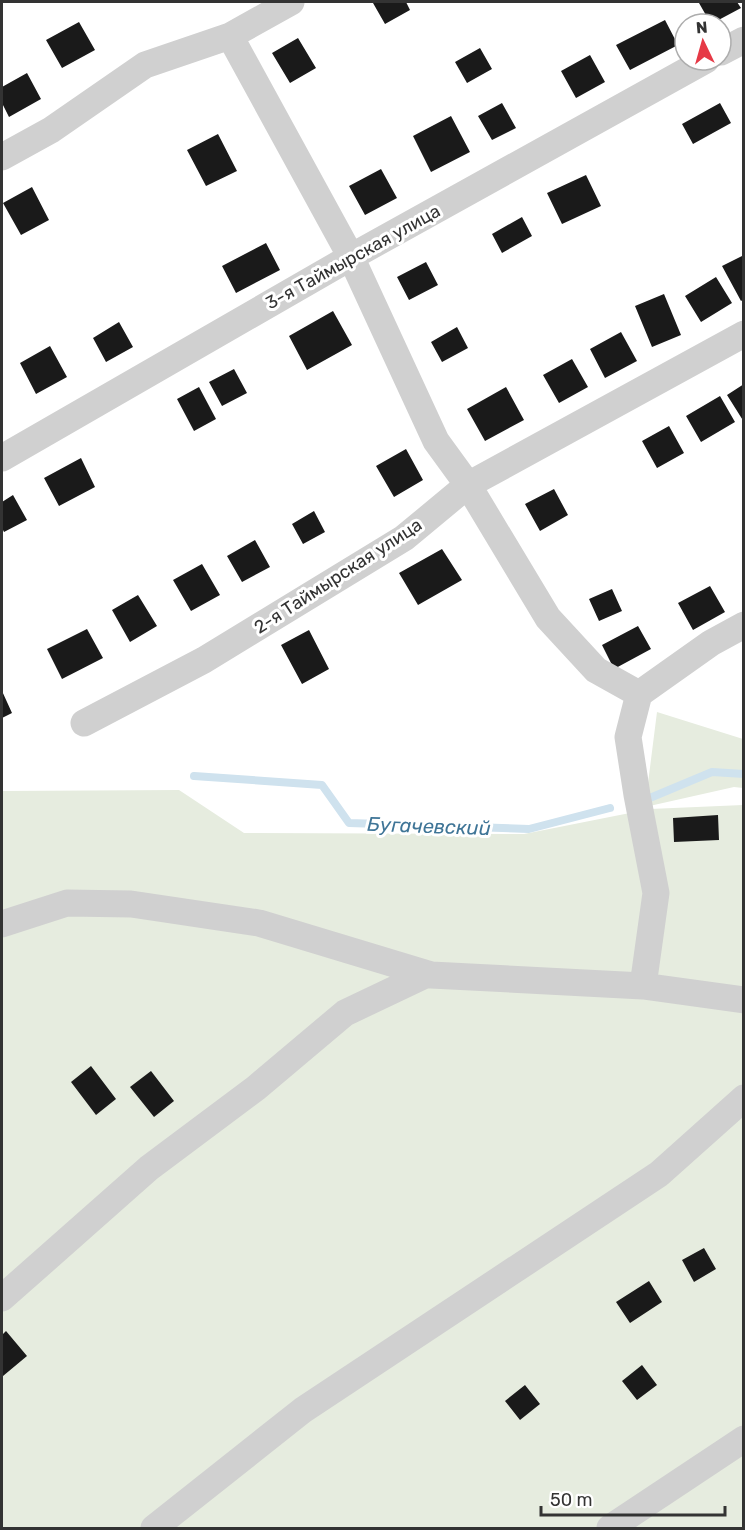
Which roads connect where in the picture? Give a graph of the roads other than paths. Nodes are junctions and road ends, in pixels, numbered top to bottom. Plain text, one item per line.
1 (291, 2) edge
2 (230, 36) junction
3 (684, 72) edge
4 (2, 157) edge
5 (351, 257) junction
6 (744, 334) edge
7 (2, 458) edge
8 (468, 485) junction
9 (744, 625) edge
10 (639, 694) junction
11 (84, 723) dead end
12 (2, 924) edge
13 (427, 974) junction
14 (643, 986) junction
15 (744, 1000) edge
16 (744, 1098) edge
17 (2, 1298) edge
18 (744, 1439) edge
19 (154, 1528) edge
20 (610, 1528) edge

1 - 2 street
2 - 4 street
2 - 5 street
3 - 5 street, 3-я Таймырская улица
5 - 7 street, 3-я Таймырская улица
5 - 8 street
6 - 8 street, 2-я Таймырская улица
8 - 10 street
8 - 11 street, 2-я Таймырская улица
9 - 10 street
10 - 14 street
12 - 13 street
13 - 14 street
13 - 17 street
14 - 15 street
16 - 19 street
18 - 20 street

